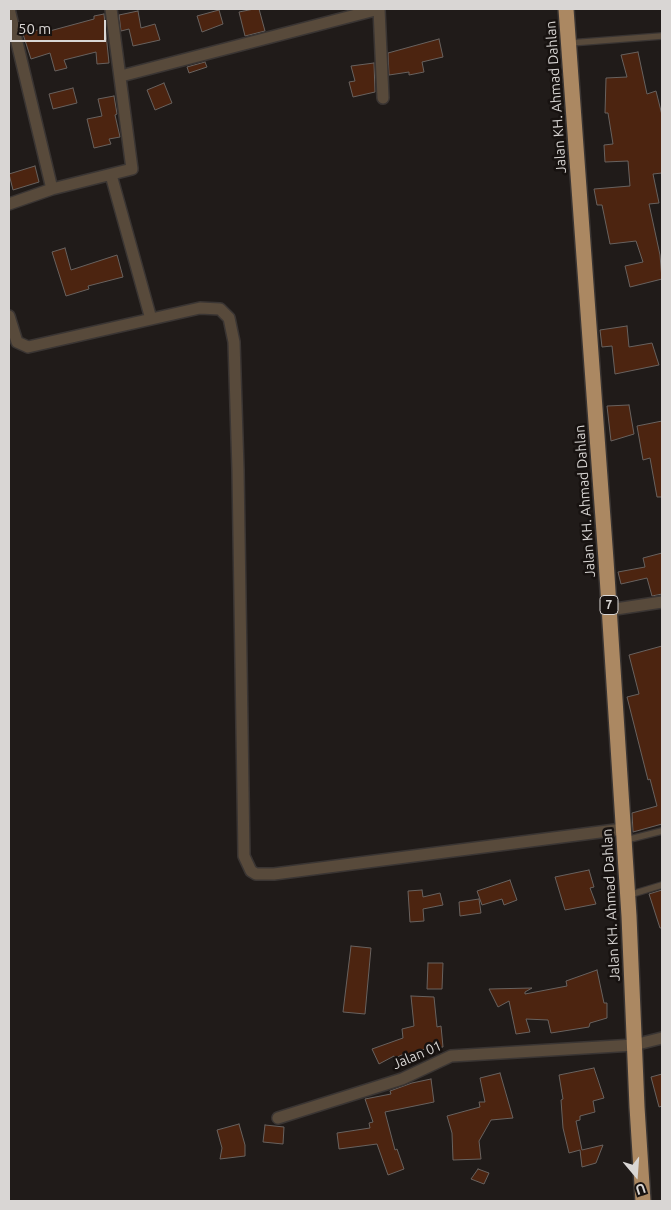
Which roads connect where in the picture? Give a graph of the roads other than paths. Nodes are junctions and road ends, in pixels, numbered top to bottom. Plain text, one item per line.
1 (111, 9) edge
2 (379, 9) edge
3 (566, 9) edge
4 (9, 10) edge
5 (662, 36) edge
6 (568, 43) junction
7 (121, 76) junction
8 (383, 98) dead end
9 (111, 175) junction
10 (52, 189) junction
11 (9, 204) edge
12 (9, 316) edge
13 (151, 319) junction
14 (662, 602) edge
15 (609, 610) junction
16 (662, 831) edge
17 (623, 835) junction
18 (662, 885) edge
19 (627, 896) junction
20 (662, 1038) edge
21 (634, 1045) junction
22 (278, 1118) dead end
23 (643, 1201) edge

1 - 7 street
2 - 7 street
2 - 8 street
3 - 6 highway, Jalan KH. Ahmad Dahlan / 7
4 - 10 street
5 - 6 lane
6 - 15 highway, Jalan KH. Ahmad Dahlan / 7
7 - 9 street
9 - 10 street
9 - 13 street
10 - 11 street
12 - 13 street
13 - 17 street
14 - 15 street
15 - 17 highway, Jalan KH. Ahmad Dahlan / 7
16 - 17 lane
17 - 19 highway, Jalan KH. Ahmad Dahlan / 7
18 - 19 lane
19 - 21 highway, Jalan KH. Ahmad Dahlan / 7
20 - 21 street, Jalan 01
21 - 22 street, Jalan 01
21 - 23 highway, Jalan KH. Ahmad Dahlan / 7

